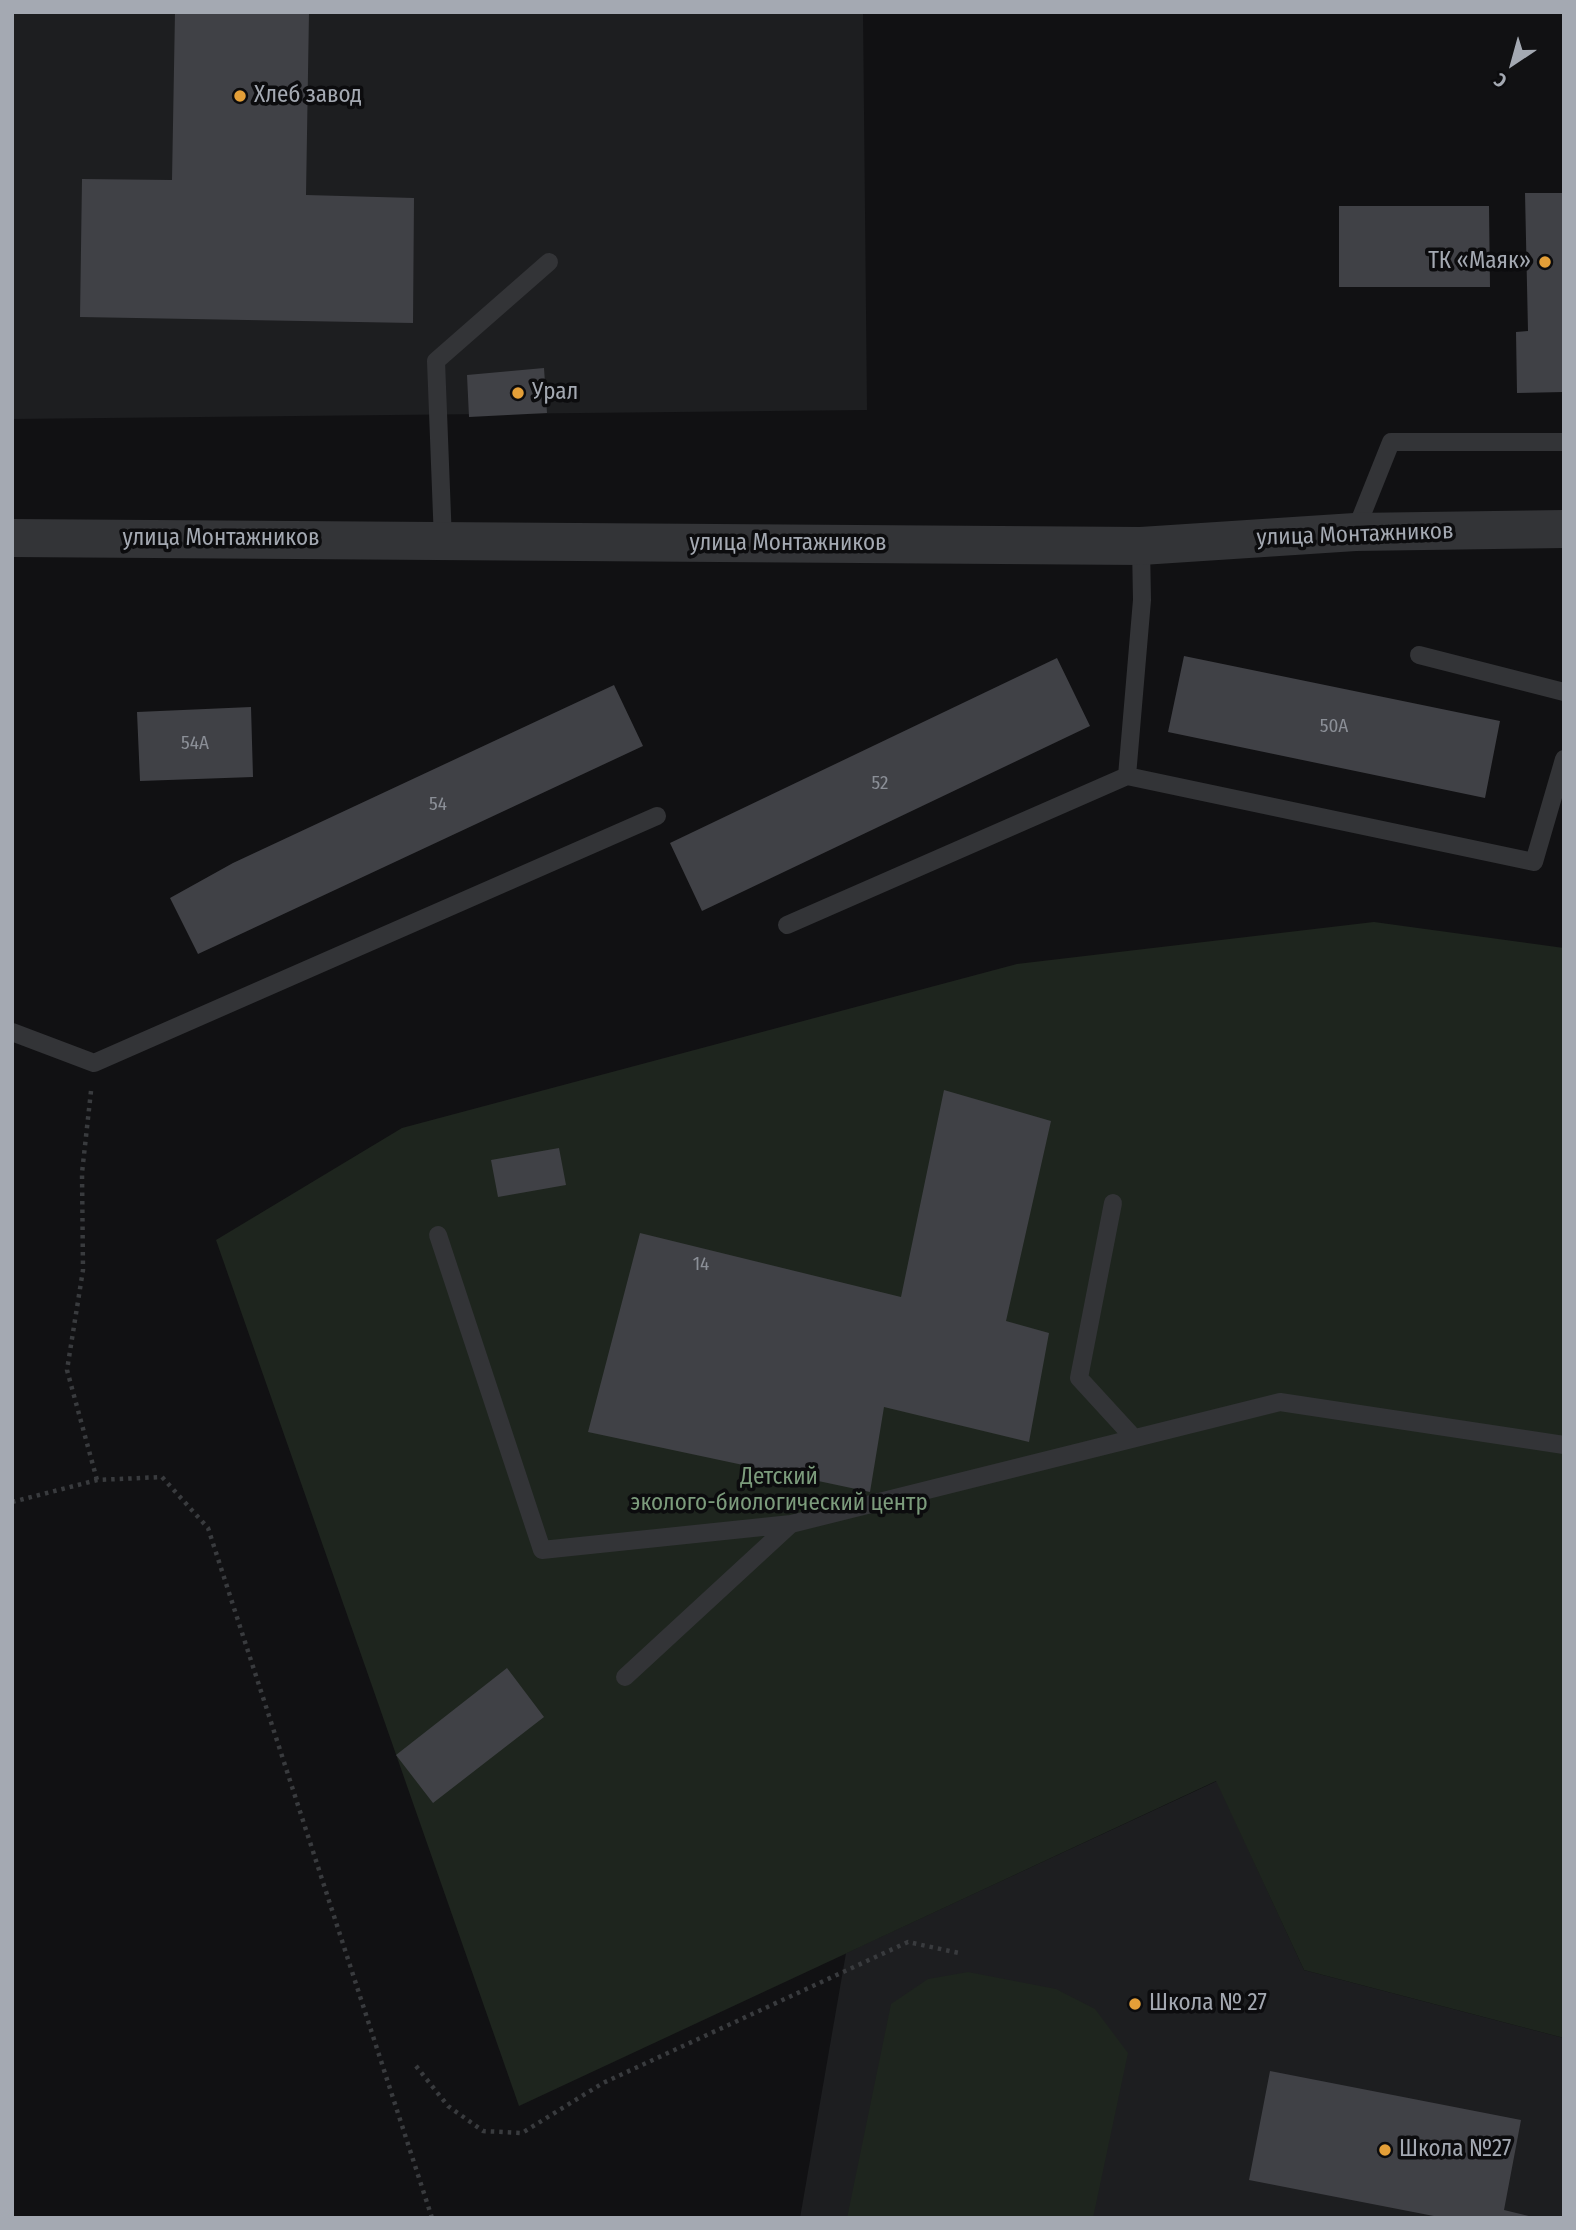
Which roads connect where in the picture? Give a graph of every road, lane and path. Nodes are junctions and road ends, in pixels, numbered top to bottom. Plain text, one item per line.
1 (549, 262) dead end
2 (1564, 443) edge
3 (1564, 529) edge
4 (1355, 532) junction
5 (12, 538) edge
6 (443, 541) junction
7 (1141, 546) junction
8 (1419, 656) dead end
9 (1564, 692) edge
10 (1564, 759) edge
11 (1127, 776) junction
12 (657, 816) dead end
13 (787, 925) dead end
14 (12, 1032) edge
15 (94, 1063) junction
16 (1113, 1203) dead end
17 (438, 1235) dead end
18 (1134, 1438) junction
19 (1564, 1445) edge
20 (97, 1479) junction
21 (12, 1502) edge
22 (792, 1524) junction
23 (625, 1677) dead end
24 (959, 1953) dead end
25 (416, 2066) dead end
26 (432, 2218) edge

1 - 6 lane
2 - 4 lane
3 - 4 street, улица Монтажников
4 - 7 street, улица Монтажников
5 - 6 street, улица Монтажников
6 - 7 street, улица Монтажников
7 - 11 lane
8 - 9 lane
10 - 11 lane
11 - 13 lane
12 - 15 lane
14 - 15 lane
15 - 20 path
16 - 18 lane
17 - 22 lane
18 - 19 lane
18 - 22 lane
20 - 21 path
20 - 26 path
22 - 23 lane
24 - 25 path

